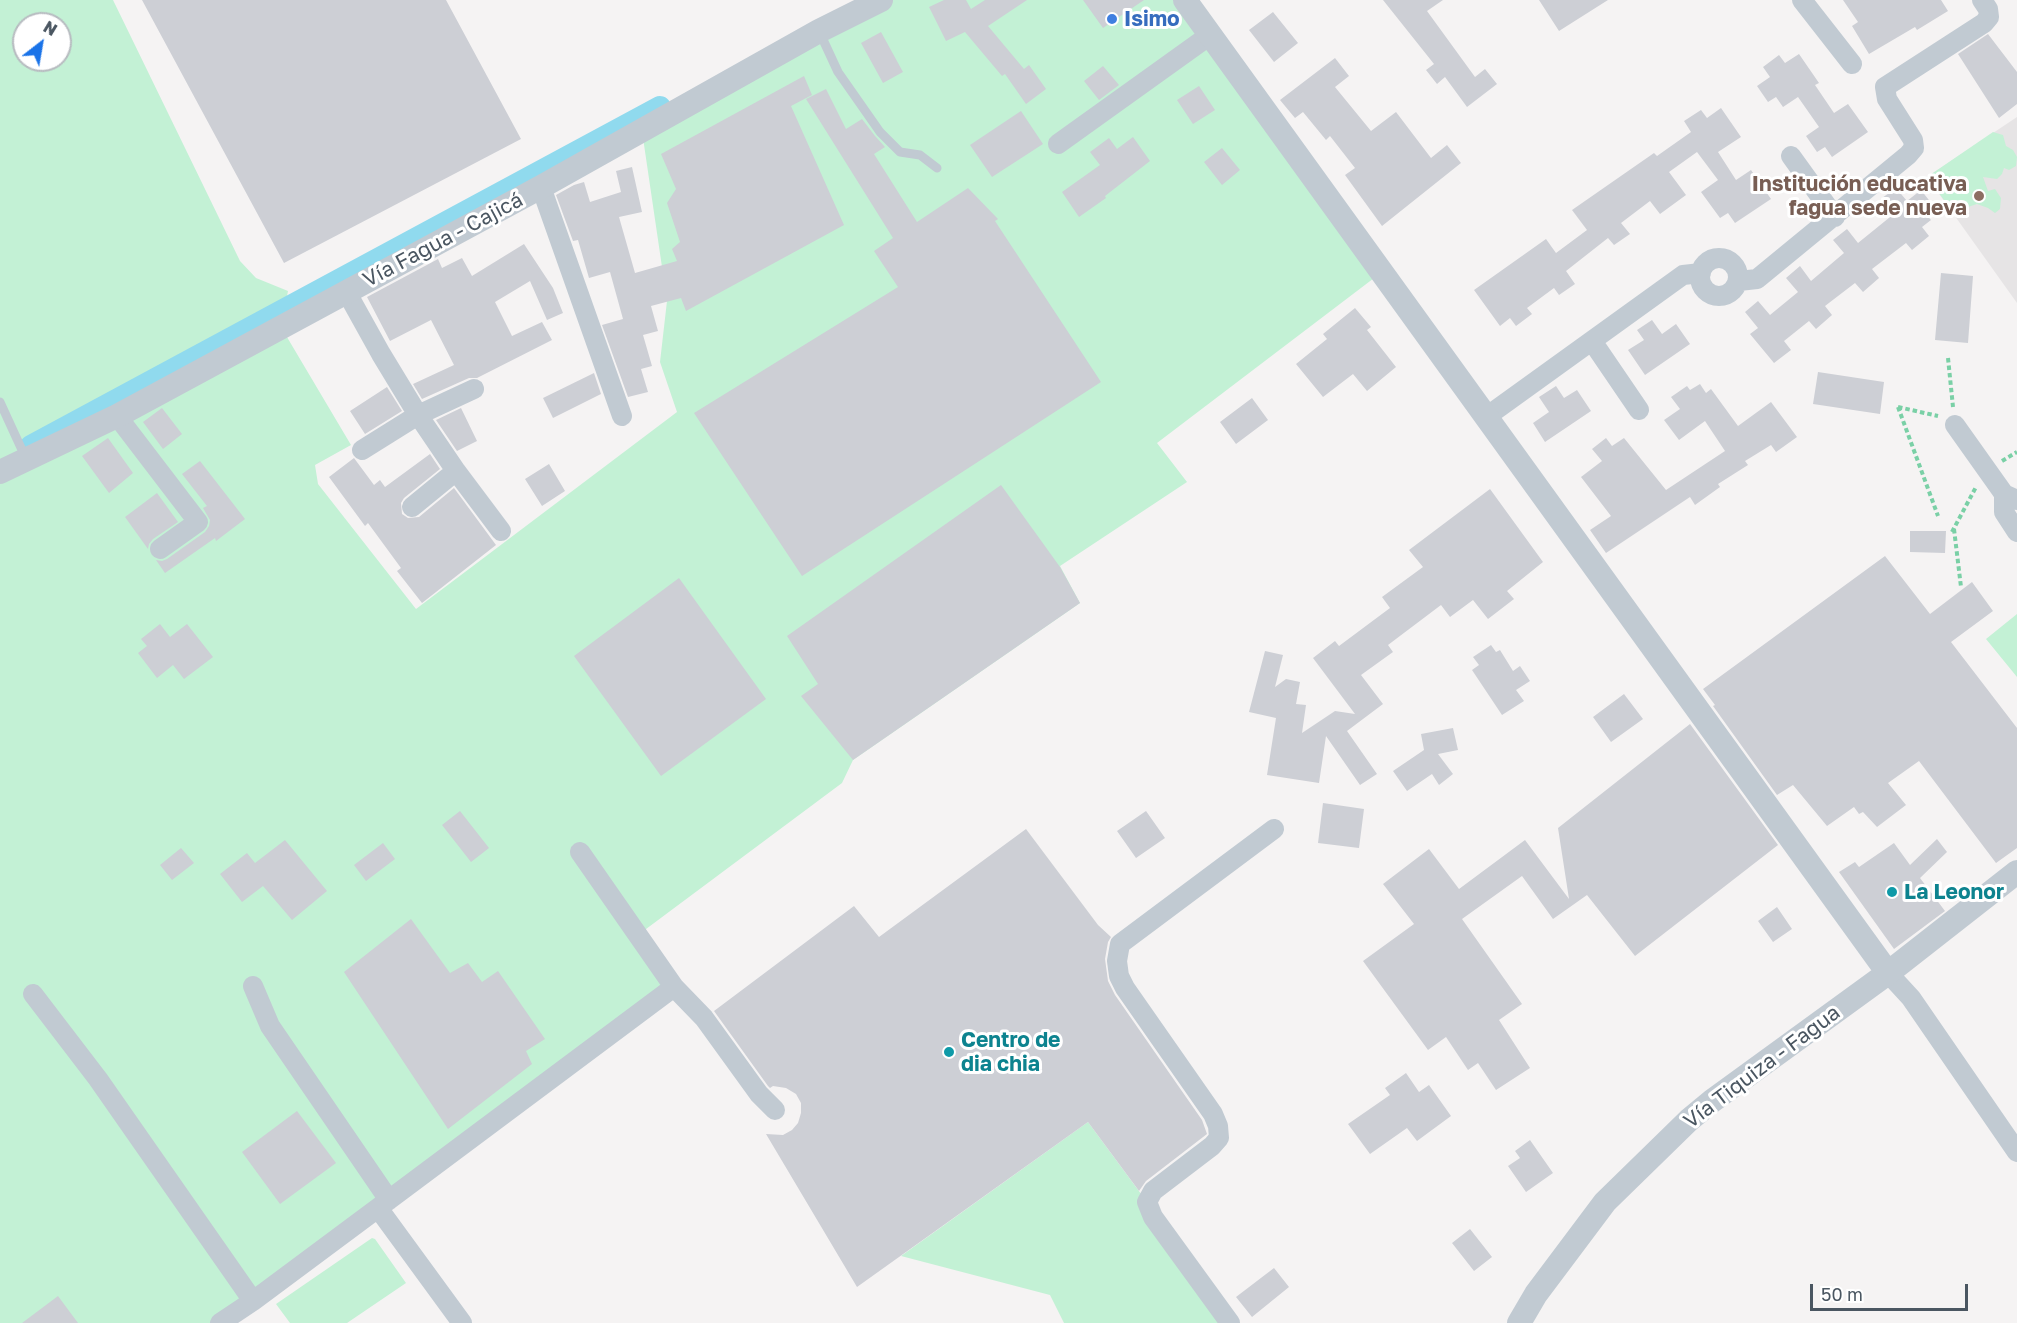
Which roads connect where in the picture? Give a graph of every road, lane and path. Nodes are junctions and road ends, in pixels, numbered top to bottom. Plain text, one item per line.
1 (881, 0) edge
2 (1185, 0) edge
3 (1802, 0) edge
4 (1982, 0) edge
5 (819, 32) junction
6 (1210, 35) junction
7 (1852, 64) dead end
8 (1058, 144) dead end
9 (1791, 156) dead end
10 (937, 168) dead end
11 (541, 187) junction
12 (1835, 217) junction
13 (346, 291) junction
14 (1592, 340) junction
15 (1948, 358) dead end
16 (474, 389) dead end
17 (0, 402) edge
18 (1640, 410) dead end
19 (117, 416) junction
20 (418, 416) junction
21 (622, 416) dead end
22 (1486, 417) junction
23 (1954, 422) junction
24 (362, 450) dead end
25 (24, 459) junction
26 (456, 471) junction
27 (0, 472) edge
28 (1988, 472) junction
29 (2010, 497) edge
30 (412, 507) dead end
31 (1938, 516) dead end
32 (501, 531) dead end
33 (2017, 532) edge
34 (160, 549) dead end
35 (1962, 587) dead end
36 (1274, 829) dead end
37 (580, 852) dead end
38 (2015, 878) edge
39 (1888, 973) junction
40 (253, 986) dead end
41 (674, 987) junction
42 (33, 994) dead end
43 (776, 1110) dead end
44 (2017, 1152) edge
45 (383, 1204) junction
46 (253, 1301) junction
47 (220, 1323) edge
48 (462, 1323) edge
49 (1230, 1323) edge
50 (1519, 1323) edge

1 - 5 street, Vía Fagua - Cajicá
2 - 6 street
3 - 7 street
4 - 12 street
5 - 10 lane
5 - 11 street, Vía Fagua - Cajicá
6 - 8 street
6 - 22 street
9 - 12 street
11 - 13 street, Vía Fagua - Cajicá
11 - 21 street
12 - 14 street
13 - 19 street, Vía Fagua - Cajicá
13 - 20 street
14 - 18 street
14 - 22 street
15 - 23 path
16 - 20 street
17 - 25 lane
19 - 25 street, Vía Fagua - Cajicá
19 - 34 street
20 - 24 street
20 - 26 street
22 - 39 street
23 - 28 street
23 - 31 path
25 - 27 street, Vía Fagua - Cajicá
26 - 30 street
26 - 32 street
28 - 29 street
28 - 35 path
29 - 33 street
36 - 49 street
37 - 41 street
38 - 39 street, Vía Tiquiza - Fagua
39 - 44 street
39 - 50 street, Vía Tiquiza - Fagua
40 - 45 street
41 - 43 street
41 - 45 street
42 - 46 street
45 - 46 street
45 - 48 street
46 - 47 street

